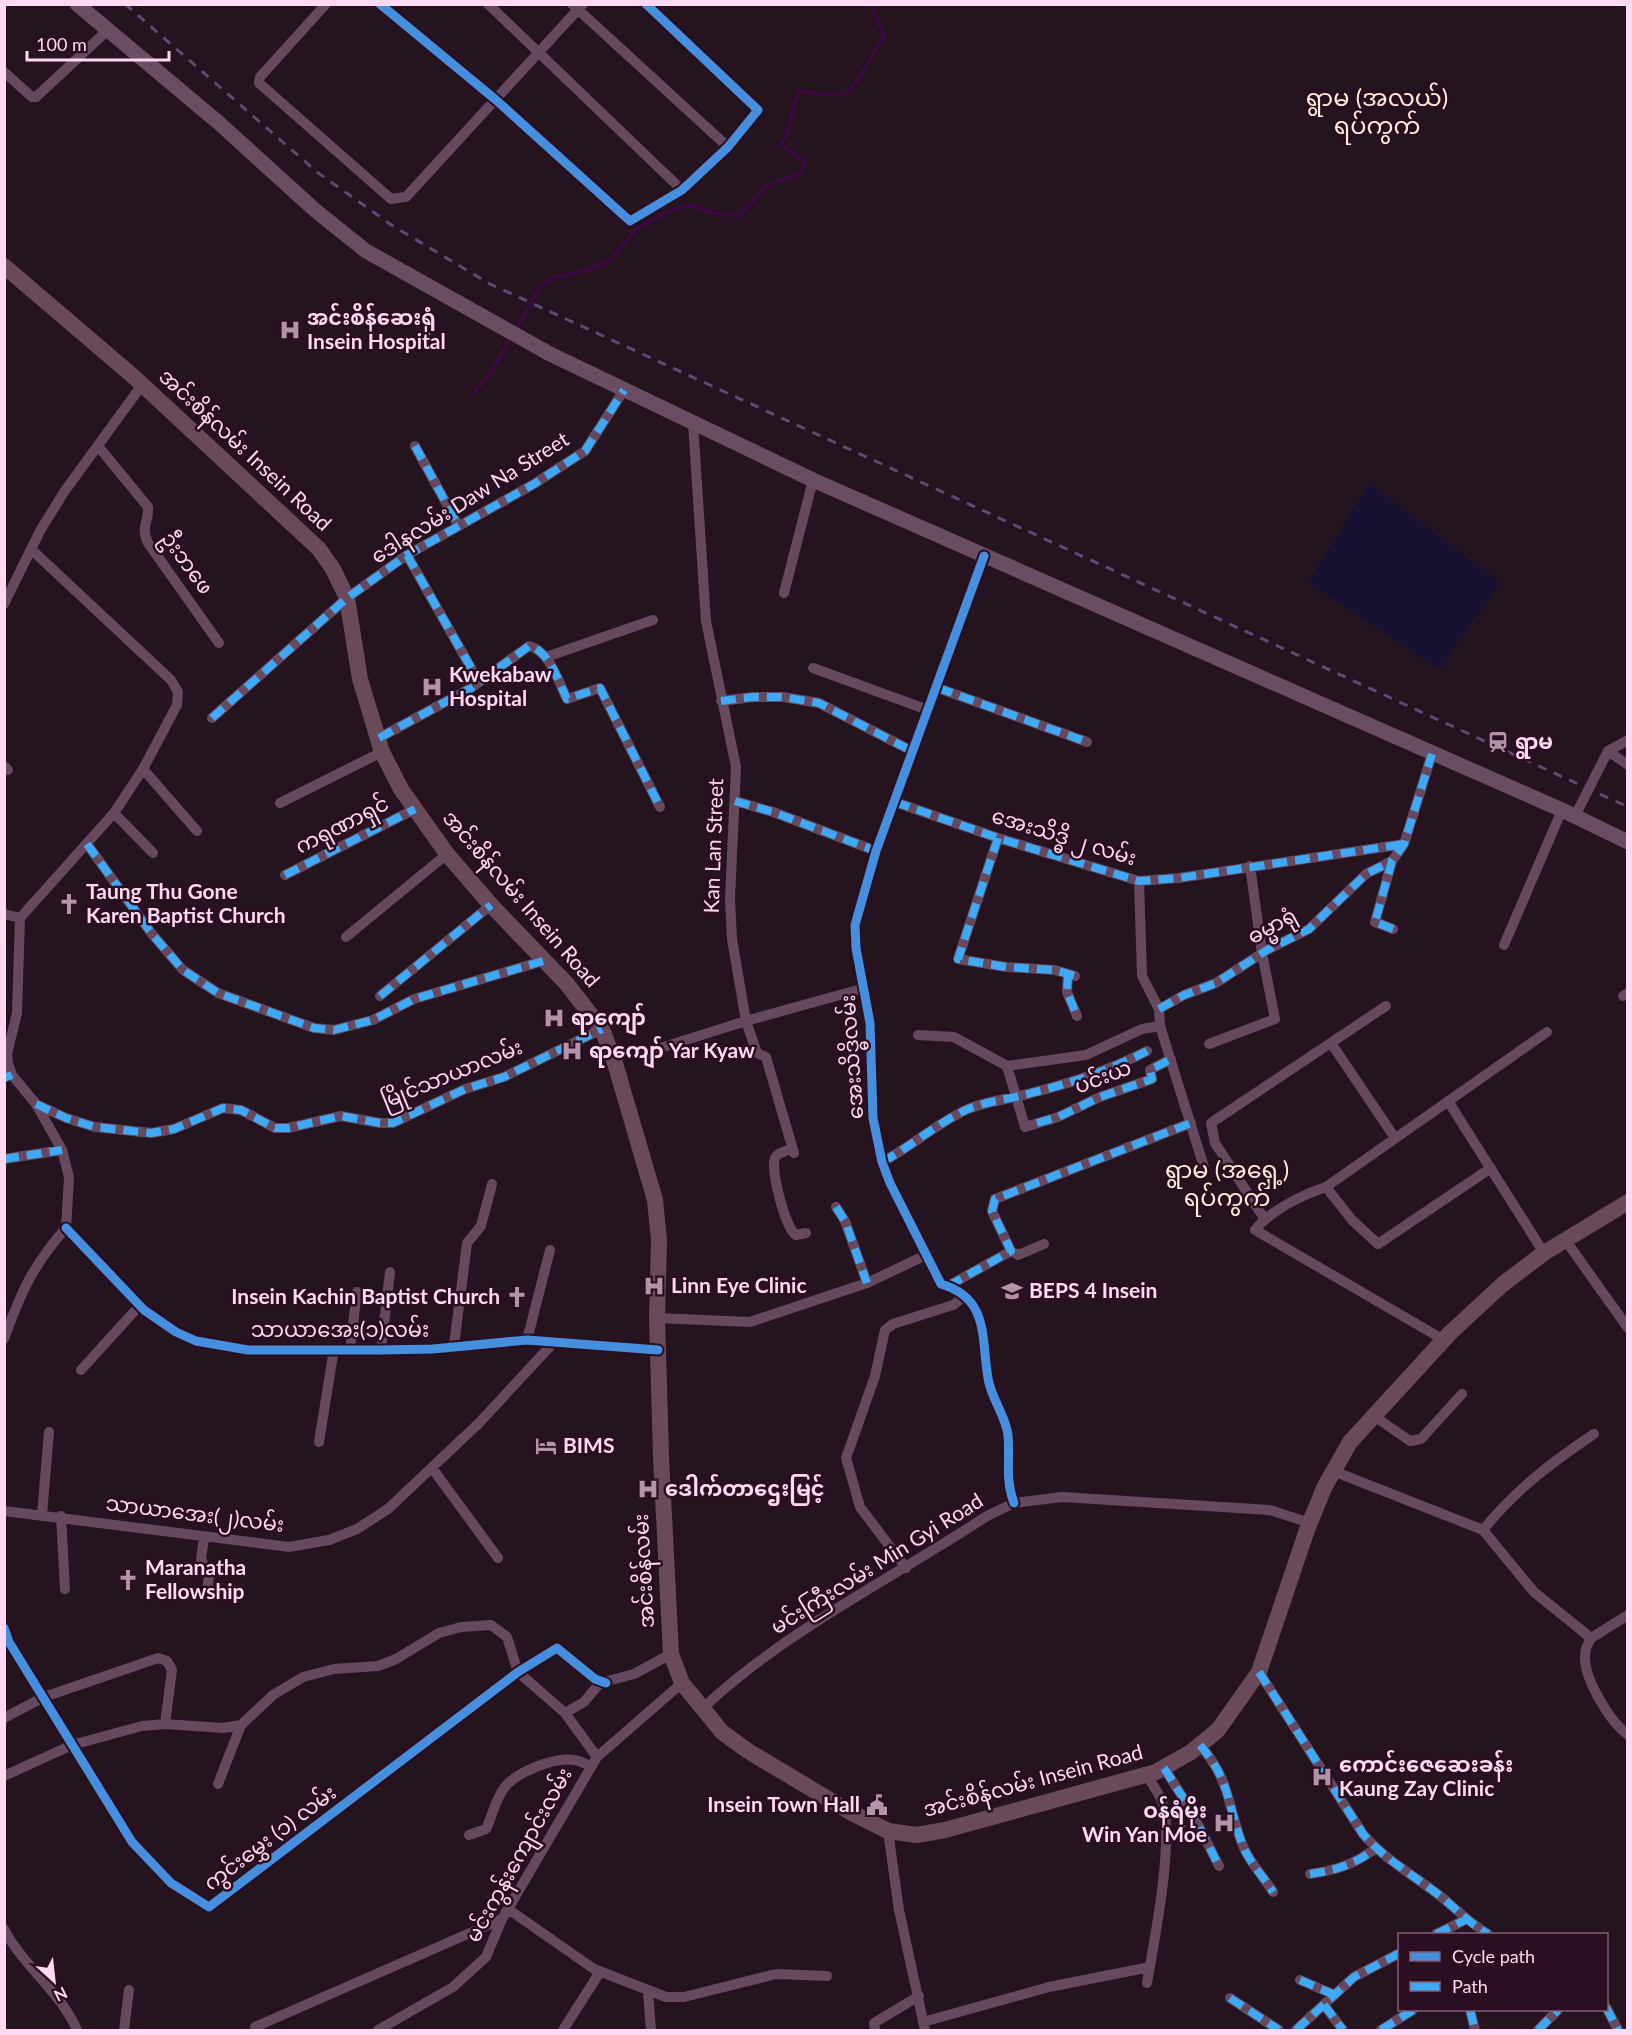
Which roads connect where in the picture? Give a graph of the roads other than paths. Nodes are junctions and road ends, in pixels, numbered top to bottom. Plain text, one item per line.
1 (77, 4) edge
2 (326, 4) edge
3 (380, 4) edge
4 (488, 4) edge
5 (646, 4) edge
6 (578, 6) edge
7 (109, 29) junction
8 (539, 53) junction
9 (4, 72) edge
10 (496, 100) junction
11 (728, 147) junction
12 (682, 190) junction
13 (4, 266) edge
14 (142, 385) junction
15 (624, 390) junction
16 (693, 423) junction
17 (98, 446) junction
18 (415, 446) dead end
19 (813, 480) junction
20 (458, 525) junction
21 (33, 550) junction
22 (407, 555) junction
23 (984, 556) junction
24 (784, 593) dead end
25 (347, 598) junction
26 (4, 604) edge
27 (653, 620) dead end
28 (219, 643) dead end
29 (546, 657) junction
30 (813, 668) dead end
31 (479, 682) junction
32 (938, 688) junction
33 (721, 701) junction
34 (928, 710) junction
35 (212, 718) dead end
36 (1628, 740) edge
37 (1087, 742) dead end
38 (380, 745) junction
39 (912, 751) junction
40 (1608, 751) junction
41 (1432, 754) junction
42 (1628, 765) edge
43 (143, 769) junction
44 (735, 801) junction
45 (895, 802) junction
46 (280, 803) dead end
47 (660, 807) dead end
48 (416, 809) junction
49 (114, 813) junction
50 (1569, 813) junction
51 (197, 831) dead end
52 (998, 838) junction
53 (1628, 842) edge
54 (87, 844) junction
55 (1404, 844) junction
56 (876, 851) junction
57 (153, 853) dead end
58 (447, 854) junction
59 (1392, 861) junction
60 (1250, 866) junction
61 (285, 875) dead end
62 (1139, 881) junction
63 (491, 905) junction
64 (4, 914) edge
65 (20, 918) junction
66 (1393, 929) dead end
67 (346, 937) dead end
68 (1504, 945) dead end
69 (1262, 953) junction
70 (543, 961) junction
71 (865, 988) junction
72 (380, 996) dead end
73 (1386, 1006) dead end
74 (1159, 1009) junction
75 (1077, 1016) dead end
76 (746, 1021) junction
77 (1160, 1026) junction
78 (602, 1029) junction
79 (1547, 1032) dead end
80 (918, 1035) dead end
81 (1331, 1043) junction
82 (1209, 1044) dead end
83 (657, 1049) dead end
84 (1147, 1051) dead end
85 (1171, 1059) junction
86 (1007, 1066) junction
87 (8, 1076) edge
88 (1016, 1097) junction
89 (1448, 1101) junction
90 (36, 1104) junction
91 (1191, 1123) junction
92 (1395, 1138) junction
93 (62, 1150) junction
94 (4, 1159) edge
95 (882, 1162) junction
96 (1204, 1167) dead end
97 (1491, 1168) junction
98 (492, 1184) dead end
99 (1326, 1187) junction
100 (1628, 1202) edge
101 (836, 1207) dead end
102 (1264, 1218) junction
103 (66, 1228) junction
104 (806, 1233) dead end
105 (1566, 1241) junction
106 (1044, 1244) dead end
107 (550, 1250) dead end
108 (1011, 1251) junction
109 (1544, 1253) junction
110 (928, 1254) junction
111 (390, 1272) dead end
112 (867, 1283) junction
113 (948, 1286) junction
114 (357, 1292) dead end
115 (966, 1295) junction
116 (140, 1305) junction
117 (9, 1314) edge
118 (657, 1318) junction
119 (1628, 1328) edge
120 (4, 1339) edge
121 (527, 1340) junction
122 (1444, 1340) junction
123 (555, 1341) junction
124 (454, 1345) junction
125 (334, 1349) junction
126 (350, 1349) junction
127 (381, 1350) junction
128 (658, 1350) junction
129 (81, 1370) dead end
130 (1462, 1394) dead end
131 (1374, 1416) junction
132 (660, 1423) joint
133 (49, 1432) dead end
134 (1594, 1434) dead end
135 (319, 1442) dead end
136 (432, 1468) junction
137 (1333, 1471) junction
138 (1014, 1503) junction
139 (4, 1511) edge
140 (42, 1515) junction
141 (61, 1516) junction
142 (1310, 1523) junction
143 (1483, 1530) junction
144 (204, 1538) junction
145 (498, 1558) dead end
146 (906, 1568) junction
147 (65, 1589) dead end
148 (207, 1591) dead end
149 (1628, 1615) edge
150 (4, 1628) edge
151 (1591, 1638) junction
152 (671, 1654) junction
153 (518, 1672) junction
154 (1259, 1672) junction
155 (606, 1683) junction
156 (682, 1683) junction
157 (44, 1697) junction
158 (703, 1708) junction
159 (565, 1713) junction
160 (4, 1718) edge
161 (165, 1724) junction
162 (241, 1725) junction
163 (1628, 1735) edge
164 (72, 1745) junction
165 (1200, 1745) junction
166 (594, 1761) junction
167 (1164, 1768) junction
168 (1146, 1775) junction
169 (4, 1776) edge
170 (218, 1784) dead end
171 (888, 1831) junction
172 (469, 1835) dead end
173 (1376, 1848) junction
174 (1220, 1866) dead end
175 (1310, 1874) dead end
176 (1273, 1892) dead end
177 (505, 1914) junction
178 (1465, 1920) junction
179 (4, 1929) edge
180 (1440, 1933) edge
181 (1485, 1933) edge
182 (1398, 1954) edge
183 (1149, 1967) junction
184 (600, 1972) junction
185 (827, 1976) dead end
186 (1300, 1980) dead end
187 (1147, 1983) dead end
188 (129, 1990) dead end
189 (648, 1992) junction
190 (1335, 1995) junction
191 (920, 1996) junction
192 (1230, 1998) dead end
193 (1324, 2005) junction
194 (1411, 2011) edge
195 (1470, 2011) edge
196 (1557, 2011) edge
197 (1608, 2011) edge
198 (924, 2026) edge
199 (255, 2027) dead end
200 (77, 2031) edge
201 (124, 2031) edge
202 (378, 2031) edge
203 (562, 2031) edge
204 (651, 2031) edge
205 (875, 2031) edge
206 (1279, 2031) edge
207 (1296, 2031) edge
208 (1343, 2031) edge
209 (1381, 2031) edge
210 (1475, 2031) edge
211 (1538, 2031) edge
212 (1618, 2031) edge

1 - 7 main road
2 - 10 street
3 - 10 street
4 - 8 street
5 - 11 street
6 - 8 street
6 - 11 street
7 - 9 street
7 - 15 main road
8 - 10 street
8 - 12 street
10 - 12 street
11 - 12 street
13 - 14 main road, အင်းစိန်လမ်း Insein Road
14 - 17 street
14 - 25 main road, အင်းစိန်လမ်း Insein Road
15 - 16 main road
15 - 20 street, ဒေါနလမ်း Daw Na Street
16 - 19 main road
16 - 33 street, Kan Lan Street
17 - 21 street
17 - 28 street, ဦးဘဖေ
18 - 20 street
19 - 23 main road
19 - 24 street
20 - 22 street, ဒေါနလမ်း Daw Na Street
21 - 26 street
21 - 43 street
22 - 25 street, ဒေါနလမ်း Daw Na Street
22 - 31 street
23 - 32 street, အေးသိဒ္ဓိလမ်း
23 - 41 main road
25 - 35 street, ဒေါနလမ်း Daw Na Street
25 - 38 main road, အင်းစိန်လမ်း Insein Road
27 - 29 street
29 - 31 street
29 - 47 street
30 - 34 street
31 - 38 street
32 - 34 street, အေးသိဒ္ဓိလမ်း
32 - 37 street
33 - 39 street
33 - 44 street, Kan Lan Street
34 - 39 street, အေးသိဒ္ဓိလမ်း
36 - 40 street
38 - 46 street
38 - 48 main road, အင်းစိန်လမ်း Insein Road
39 - 45 street, အေးသိဒ္ဓိလမ်း
40 - 42 street
40 - 50 street
41 - 50 main road
41 - 55 street
43 - 49 street
43 - 51 street
44 - 56 street
44 - 76 street, Kan Lan Street
45 - 52 street, အေးသိဒ္ဓိ ၂ လမ်း
45 - 56 street, အေးသိဒ္ဓိလမ်း
48 - 58 main road, အင်းစိန်လမ်း Insein Road
48 - 61 street, ကရုဏာရှင်
49 - 54 street
49 - 57 street
50 - 53 main road
50 - 68 street
52 - 62 street, အေးသိဒ္ဓိ ၂ လမ်း
52 - 75 street
54 - 65 street
54 - 70 street
55 - 59 street
55 - 60 street, အေးသိဒ္ဓိ ၂ လမ်း
56 - 71 street, အေးသိဒ္ဓိလမ်း
58 - 63 main road, အင်းစိန်လမ်း Insein Road
58 - 67 street
59 - 66 street
59 - 69 street, ဓမ္မာရုံ
60 - 62 street, အေးသိဒ္ဓိ ၂ လမ်း
60 - 69 street
62 - 74 street
63 - 70 main road, အင်းစိန်လမ်း Insein Road
63 - 72 street
64 - 65 street
65 - 87 street
69 - 74 street, ဓမ္မာရုံ
69 - 82 street
70 - 78 main road, အင်းစိန်လမ်း Insein Road
71 - 76 street
71 - 95 street, အေးသိဒ္ဓိလမ်း
73 - 81 street
74 - 77 street
76 - 83 street
76 - 104 street, Kan Lan Street
77 - 85 street
77 - 86 street
78 - 90 street, မြိုင်သာယာလမ်း
78 - 118 main road, အင်းစိန်လမ်း Insein Road
79 - 89 street
80 - 86 street
81 - 92 street
81 - 102 street
84 - 88 street
85 - 88 street, ပင်းယ
85 - 91 street
86 - 88 street
87 - 90 street
88 - 95 street
89 - 92 street
89 - 97 street
90 - 93 street
91 - 96 street
91 - 108 street
92 - 99 street
93 - 94 street
93 - 103 street
95 - 110 street, အေးသိဒ္ဓိလမ်း
97 - 99 street
97 - 109 street
98 - 124 street
99 - 102 street
100 - 105 main road, အင်းစိန်လမ်း Insein Road
101 - 112 street
102 - 122 street
103 - 116 street, သာယာအေး(၁)လမ်း
103 - 117 street
105 - 109 main road, အင်းစိန်လမ်း Insein Road
105 - 119 street
106 - 108 street
107 - 121 street
108 - 113 street
109 - 122 main road, အင်းစိန်လမ်း Insein Road
110 - 112 street
110 - 113 street, အေးသိဒ္ဓိလမ်း
111 - 127 street
112 - 118 street
113 - 115 street, အေးသိဒ္ဓိလမ်း
114 - 126 street
115 - 138 street
115 - 146 street
116 - 125 street, သာယာအေး(၁)လမ်း
116 - 129 street
117 - 120 street
118 - 128 main road, အင်းစိန်လမ်း Insein Road
121 - 123 street, သာယာအေး(၁)လမ်း
121 - 124 street, သာယာအေး(၁)လမ်း
122 - 131 main road, အင်းစိန်လမ်း Insein Road
123 - 128 street, သာယာအေး(၁)လမ်း
123 - 136 street, သာယာအေး(၂)လမ်း
124 - 127 street, သာယာအေး(၁)လမ်း
125 - 126 street, သာယာအေး(၁)လမ်း
125 - 135 street
126 - 127 street, သာယာအေး(၁)လမ်း
128 - 132 main road, အင်းစိန်လမ်း Insein Road
130 - 131 street
131 - 137 main road, အင်းစိန်လမ်း Insein Road
132 - 152 main road, အင်းစိန်လမ်း
133 - 140 street
134 - 143 street
136 - 144 street, သာယာအေး(၂)လမ်း
136 - 145 street
137 - 142 main road, အင်းစိန်လမ်း Insein Road
137 - 143 street
138 - 142 street, မင်းကြီးလမ်း Min Gyi Road
138 - 146 street, မင်းကြီးလမ်း Min Gyi Road
139 - 140 street, သာယာအေး(၂)လမ်း
140 - 141 street, သာယာအေး(၂)လမ်း
141 - 144 street, သာယာအေး(၂)လမ်း
141 - 147 street
142 - 154 main road, အင်းစိန်လမ်း Insein Road
143 - 151 street
144 - 148 street
146 - 158 street, မင်းကြီးလမ်း Min Gyi Road
149 - 151 street
150 - 157 street, ကွင်းမွှေး (၁) လမ်း
151 - 163 street
152 - 155 street
152 - 156 main road, အင်းစိန်လမ်း
153 - 155 street
153 - 159 street
153 - 162 street
153 - 164 street, ကွင်းမွှေး (၁) လမ်း
154 - 165 main road, အင်းစိန်လမ်း Insein Road
154 - 173 street
155 - 159 street
156 - 158 main road, အင်းစိန်လမ်း
156 - 166 street, မင်းကွန်းကျောင်းလမ်း
157 - 160 street
157 - 161 street
157 - 164 street, ကွင်းမွှေး (၁) လမ်း
158 - 171 main road, အင်းစိန်လမ်း Insein Road
159 - 166 street
161 - 162 street
161 - 164 street
162 - 170 street
164 - 169 street
165 - 167 main road, အင်းစိန်လမ်း Insein Road
165 - 176 street
166 - 172 street
166 - 177 street, မင်းကွန်းကျောင်းလမ်း
167 - 168 main road, အင်းစိန်လမ်း Insein Road
167 - 174 street
168 - 171 main road, အင်းစိန်လမ်း Insein Road
168 - 183 street
171 - 191 street
173 - 175 street
173 - 178 street
177 - 184 street
177 - 199 street
177 - 202 street, မင်းကွန်းကျောင်းလမ်း
178 - 180 street
178 - 181 street
179 - 200 street
182 - 190 street
183 - 187 street
183 - 198 street
184 - 189 street
184 - 203 street
185 - 189 street
186 - 190 street
188 - 201 street
189 - 204 street
190 - 193 street
191 - 198 street
191 - 205 street
192 - 206 street
193 - 207 street
193 - 208 street
194 - 209 street
195 - 210 street
196 - 211 street
197 - 212 street

